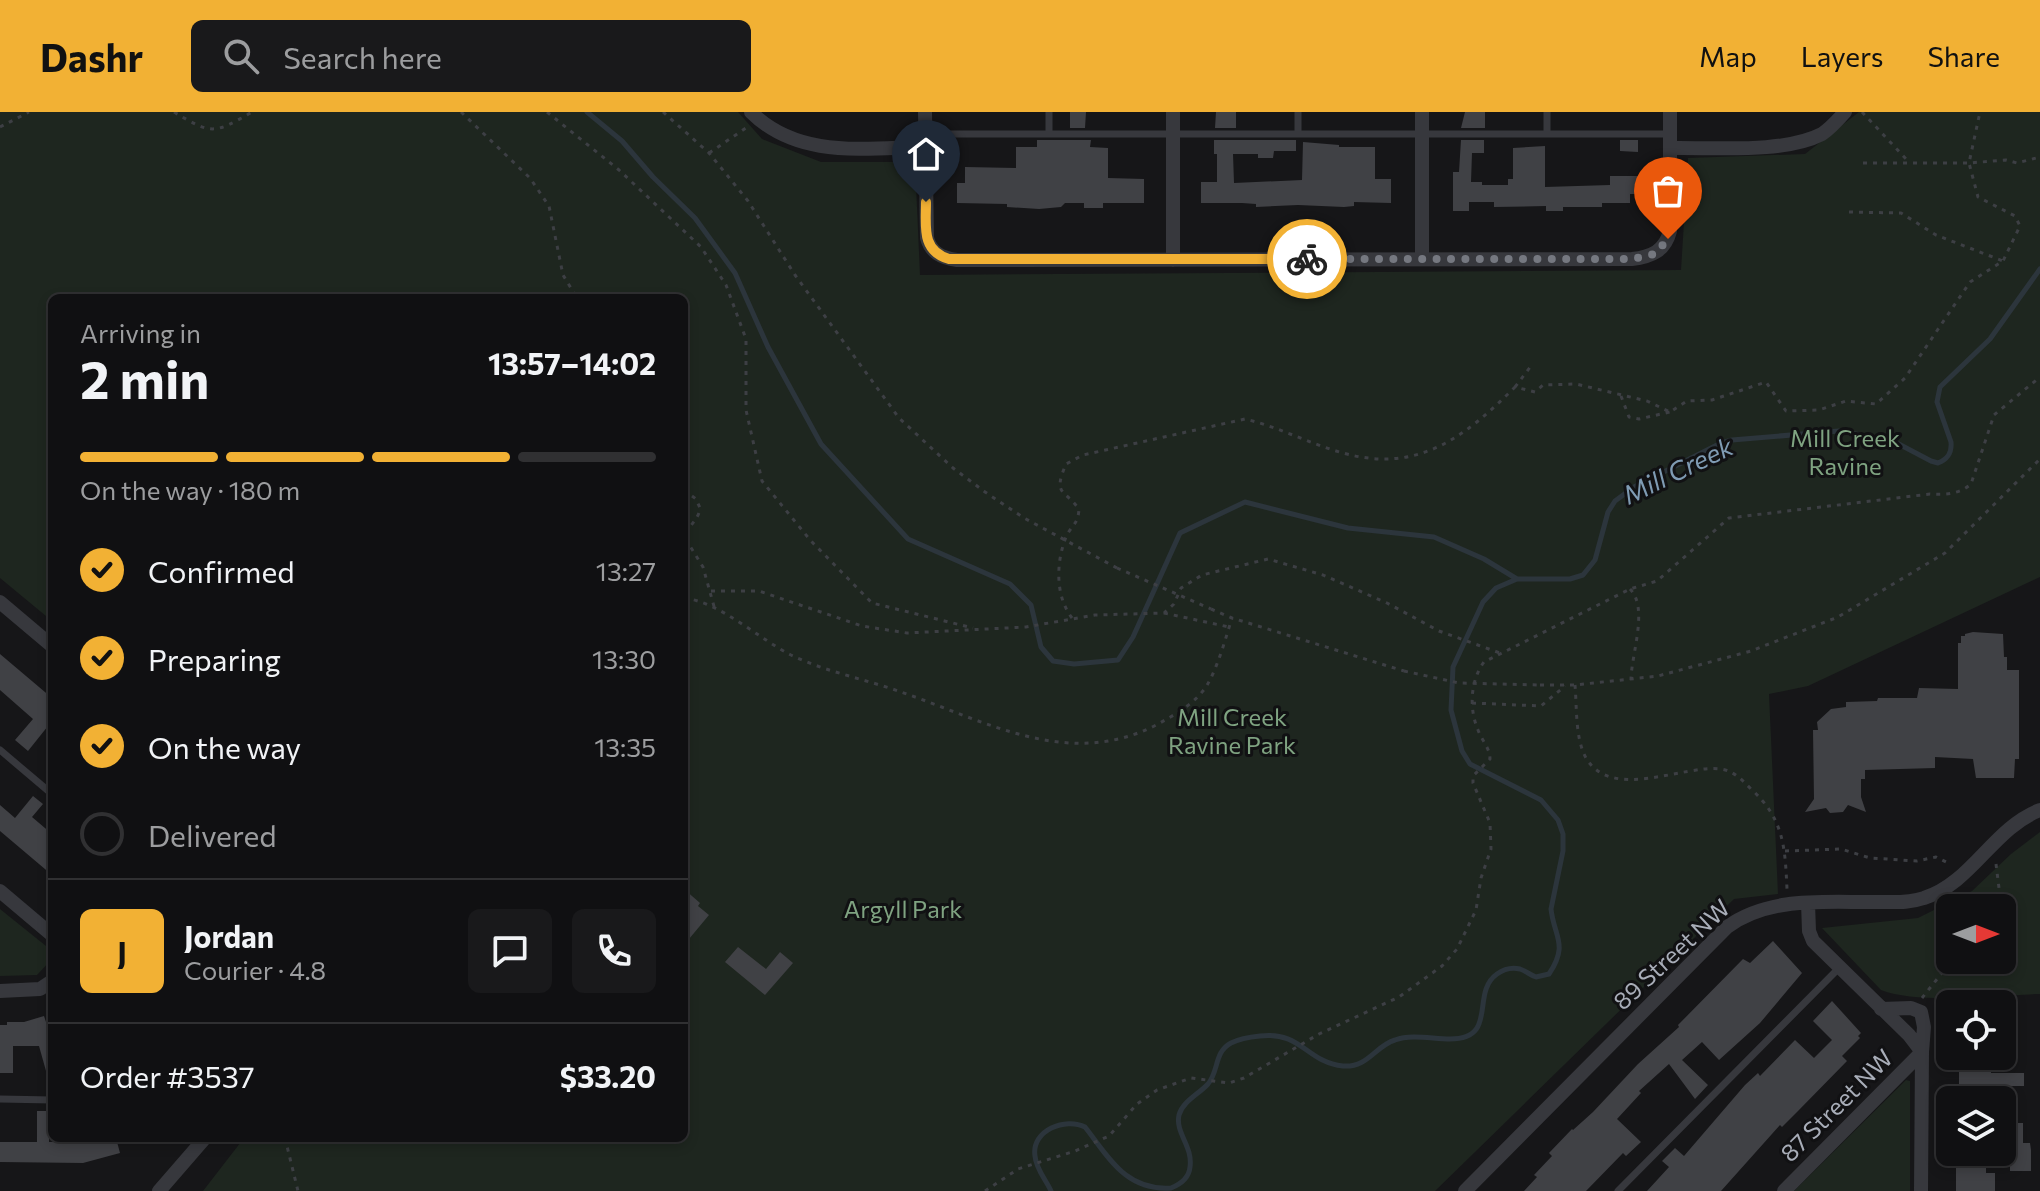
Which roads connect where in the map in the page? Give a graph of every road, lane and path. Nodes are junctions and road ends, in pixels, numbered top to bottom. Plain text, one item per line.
1 (29, 112) edge
2 (174, 112) edge
3 (252, 112) edge
4 (461, 112) edge
5 (547, 112) edge
6 (663, 112) edge
7 (925, 112) edge
8 (1049, 112) edge
9 (1173, 112) edge
10 (1298, 112) edge
11 (1422, 112) edge
12 (1547, 112) edge
13 (1670, 112) edge
14 (1845, 112) edge
15 (1862, 112) edge
16 (1980, 112) edge
17 (755, 115) edge
18 (0, 127) edge
19 (1298, 133) junction
20 (1049, 134) junction
21 (1173, 134) junction
22 (1422, 134) junction
23 (1547, 134) junction
24 (925, 141) junction
25 (1670, 141) junction
26 (709, 153) junction
27 (2040, 157) edge
28 (1908, 161) junction
29 (1863, 163) dead end
30 (1969, 163) junction
31 (1849, 212) dead end
32 (1422, 259) junction
33 (1173, 260) junction
34 (2003, 261) junction
35 (575, 294) edge
36 (1531, 366) dead end
37 (2040, 377) edge
38 (1515, 387) junction
39 (1621, 396) junction
40 (1670, 412) junction
41 (2040, 459) edge
42 (688, 493) edge
43 (688, 529) edge
44 (1065, 540) junction
45 (688, 543) edge
46 (1630, 589) junction
47 (711, 591) junction
48 (688, 600) edge
49 (0, 602) edge
50 (715, 610) junction
51 (1161, 614) junction
52 (1072, 618) junction
53 (1232, 618) junction
54 (1229, 627) junction
55 (976, 628) junction
56 (48, 643) edge
57 (1500, 653) junction
58 (1631, 680) junction
59 (1575, 685) junction
60 (1565, 686) junction
61 (1472, 703) junction
62 (0, 750) edge
63 (48, 791) edge
64 (2040, 810) edge
65 (1785, 851) junction
66 (1994, 862) dead end
67 (1950, 864) dead end
68 (0, 891) edge
69 (2002, 894) edge
70 (1808, 903) junction
71 (1788, 904) junction
72 (48, 932) edge
73 (1839, 968) junction
74 (1942, 974) edge
75 (48, 984) edge
76 (0, 991) edge
77 (1919, 1000) dead end
78 (1881, 1009) junction
79 (1922, 1052) junction
80 (0, 1099) edge
81 (48, 1100) edge
82 (202, 1142) edge
83 (286, 1142) edge
84 (159, 1191) edge
85 (298, 1191) edge
86 (985, 1191) edge
87 (1465, 1191) edge
88 (1618, 1191) edge
89 (1784, 1191) edge
90 (1921, 1191) edge

1 - 18 path
2 - 3 path
4 - 35 path
5 - 55 path
6 - 26 path
7 - 24 street
8 - 20 lane
9 - 21 street
10 - 19 lane
11 - 22 street
12 - 23 lane
13 - 25 street
14 - 25 street
15 - 28 path
16 - 30 path
17 - 24 street
17 - 26 path
19 - 21 lane
19 - 22 lane
20 - 21 lane
20 - 24 lane
21 - 33 street
22 - 23 lane
22 - 32 street
23 - 25 lane
24 - 33 street
25 - 32 street
26 - 44 path
27 - 30 path
28 - 29 path
28 - 30 path
30 - 34 path
31 - 34 path
32 - 33 street
34 - 40 path
36 - 38 path
37 - 46 path
38 - 39 path
38 - 44 path
39 - 40 path
39 - 40 path
41 - 58 path
42 - 43 path
44 - 52 path
44 - 53 path, bridge
45 - 47 path
46 - 57 path
46 - 58 path
47 - 50 path
47 - 55 path
48 - 50 path
49 - 56 street
50 - 54 path
51 - 52 path
51 - 54 path
51 - 57 path
52 - 55 path
53 - 54 path
53 - 60 path, bridge
57 - 61 path
58 - 59 path
59 - 60 path
59 - 65 path
60 - 61 path
61 - 86 path
62 - 63 lane
64 - 70 street, 89 Street NW
65 - 67 path
65 - 71 path
66 - 69 path
68 - 72 street
70 - 71 street, 89 Street NW
70 - 73 street
71 - 87 street, 89 Street NW
73 - 78 street
73 - 88 lane
74 - 77 path
75 - 76 street
78 - 79 street
78 - 79 street
79 - 89 street, 87 Street NW
79 - 90 street
80 - 81 lane
82 - 84 street
83 - 85 path

